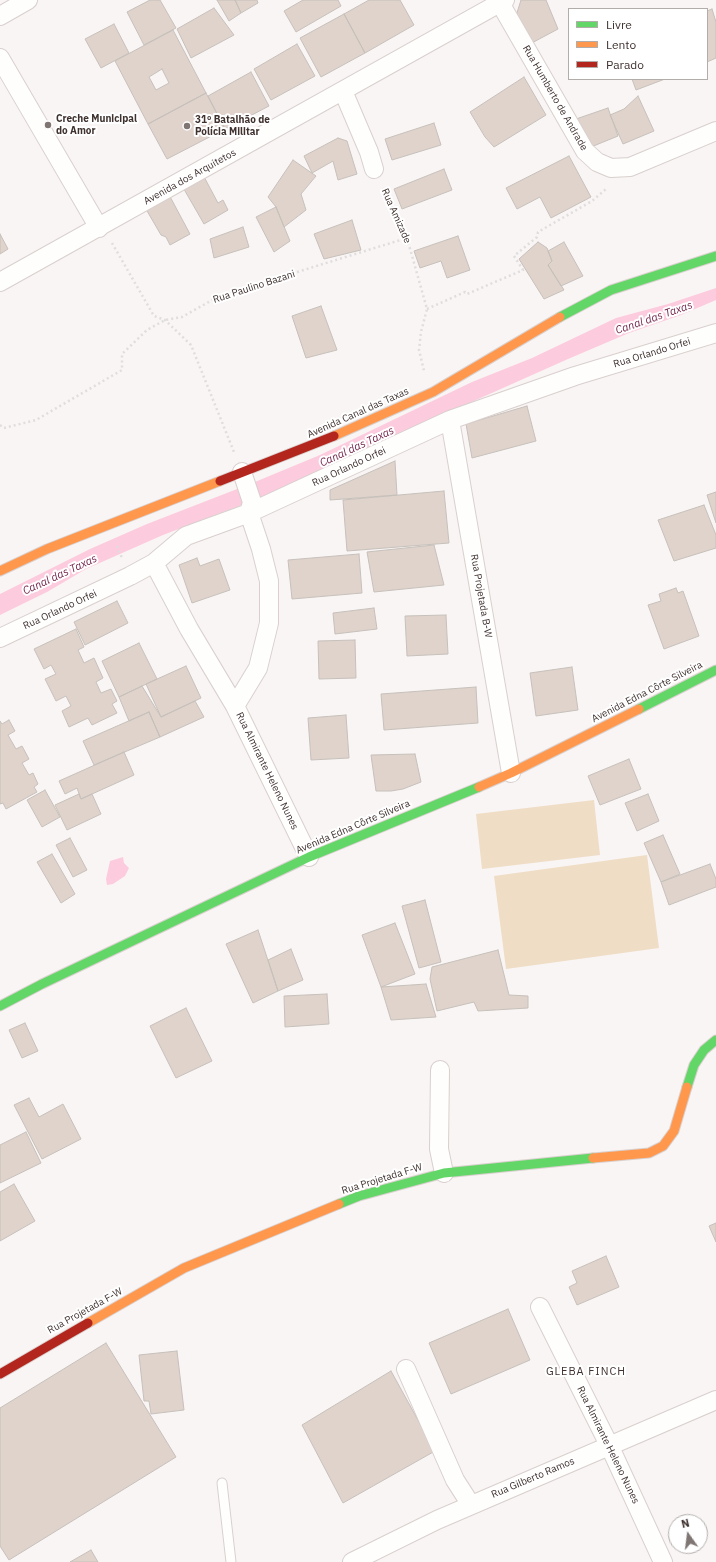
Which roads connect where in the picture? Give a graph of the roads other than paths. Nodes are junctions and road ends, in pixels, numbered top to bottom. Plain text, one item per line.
1 (28, 0) edge
2 (503, 2) edge
3 (2, 11) edge
4 (0, 58) edge
5 (343, 91) junction
6 (716, 131) edge
7 (374, 169) road end
8 (99, 228) junction
9 (716, 256) edge
10 (0, 282) edge
11 (716, 334) edge
12 (450, 420) junction
13 (243, 476) junction
14 (250, 507) junction
15 (154, 563) junction
16 (0, 571) edge
17 (0, 638) edge
18 (716, 670) edge
19 (235, 706) junction
20 (511, 773) junction
21 (309, 857) junction
22 (0, 1006) edge
23 (716, 1040) edge
24 (440, 1070) dead end
25 (444, 1173) junction
26 (540, 1307) dead end
27 (406, 1368) dead end
28 (0, 1374) edge
29 (716, 1400) edge
30 (609, 1445) junction
31 (222, 1483) dead end
32 (471, 1505) junction
33 (231, 1562) edge
34 (352, 1562) edge
35 (663, 1562) edge

1 - 3 street
2 - 5 street, Avenida dos Arquitetos
2 - 6 street, Rua Humberto de Andrade
4 - 8 street
5 - 7 street
5 - 8 street, Avenida dos Arquitetos
8 - 10 street, Avenida dos Arquitetos
9 - 13 street, Avenida Canal das Taxas
11 - 12 street, Rua Orlando Orfei
12 - 14 street, Rua Orlando Orfei
12 - 20 street, Rua Projetada B-W
13 - 14 street, Rua Almirante Heleno Nunes
13 - 16 street, Avenida Canal das Taxas
14 - 15 street, Rua Orlando Orfei
14 - 19 street, Rua Almirante Heleno Nunes
15 - 17 street, Rua Orlando Orfei
15 - 19 street, Rua Almirante Heleno Nunes
18 - 20 street, Avenida Edna Côrte Silveira
19 - 21 street, Rua Almirante Heleno Nunes
20 - 21 street, Avenida Edna Côrte Silveira
21 - 22 street, Avenida Edna Côrte Silveira
23 - 25 street, Rua Projetada F-W
24 - 25 street
25 - 28 street, Rua Projetada F-W
26 - 30 street, Rua Almirante Heleno Nunes
27 - 32 street
29 - 30 street, Rua Gilberto Ramos
30 - 32 street, Rua Gilberto Ramos
30 - 35 street, Rua Almirante Heleno Nunes
31 - 33 lane
32 - 34 street, Rua Gilberto Ramos

